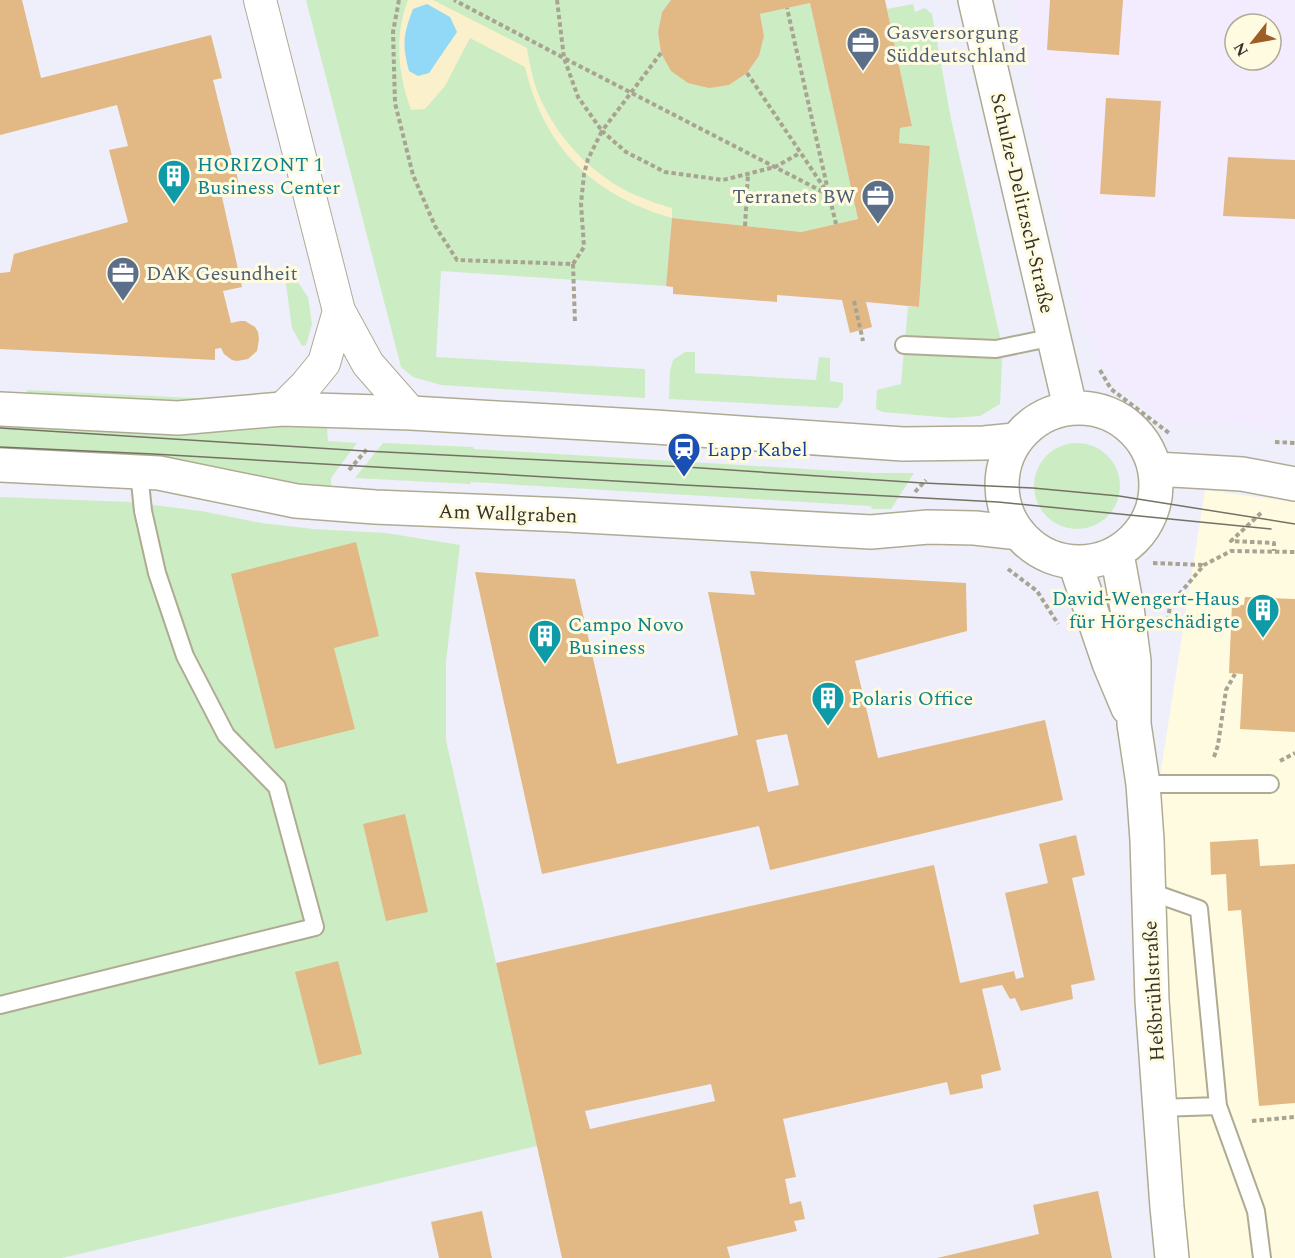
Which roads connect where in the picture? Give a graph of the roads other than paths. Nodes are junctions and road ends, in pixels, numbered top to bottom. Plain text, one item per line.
1 (261, 0) edge
2 (975, 0) edge
3 (339, 311) junction
4 (1054, 337) junction
5 (904, 345) dead end
6 (1070, 407) junction
7 (0, 409) edge
8 (282, 409) junction
9 (411, 413) junction
10 (1016, 440) junction
11 (0, 465) edge
12 (1156, 469) junction
13 (139, 472) junction
14 (1295, 484) edge
15 (1019, 534) junction
16 (1118, 554) junction
17 (1075, 563) junction
18 (1134, 724) junction
19 (1143, 784) junction
20 (1270, 784) dead end
21 (1148, 891) junction
22 (0, 1005) edge
23 (1218, 1106) junction
24 (1159, 1108) junction
25 (1172, 1258) edge
26 (1262, 1258) edge

1 - 3 street
2 - 4 street, Schulze-Delitzsch-Straße
3 - 8 street
3 - 9 street
4 - 5 lane
4 - 6 street, Schulze-Delitzsch-Straße
6 - 10 street
6 - 12 street
7 - 8 street
8 - 9 street
9 - 10 street
10 - 15 street
11 - 13 street, Am Wallgraben
12 - 14 street
12 - 16 street
13 - 15 street, Am Wallgraben
13 - 22 lane
15 - 17 street
16 - 17 street
16 - 18 street, Heßbrühlstraße
17 - 18 street, Heßbrühlstraße
18 - 19 street, Heßbrühlstraße
19 - 20 lane
19 - 21 street, Heßbrühlstraße
21 - 23 lane
21 - 24 street, Heßbrühlstraße
23 - 24 lane
23 - 26 lane
24 - 25 street, Heßbrühlstraße

